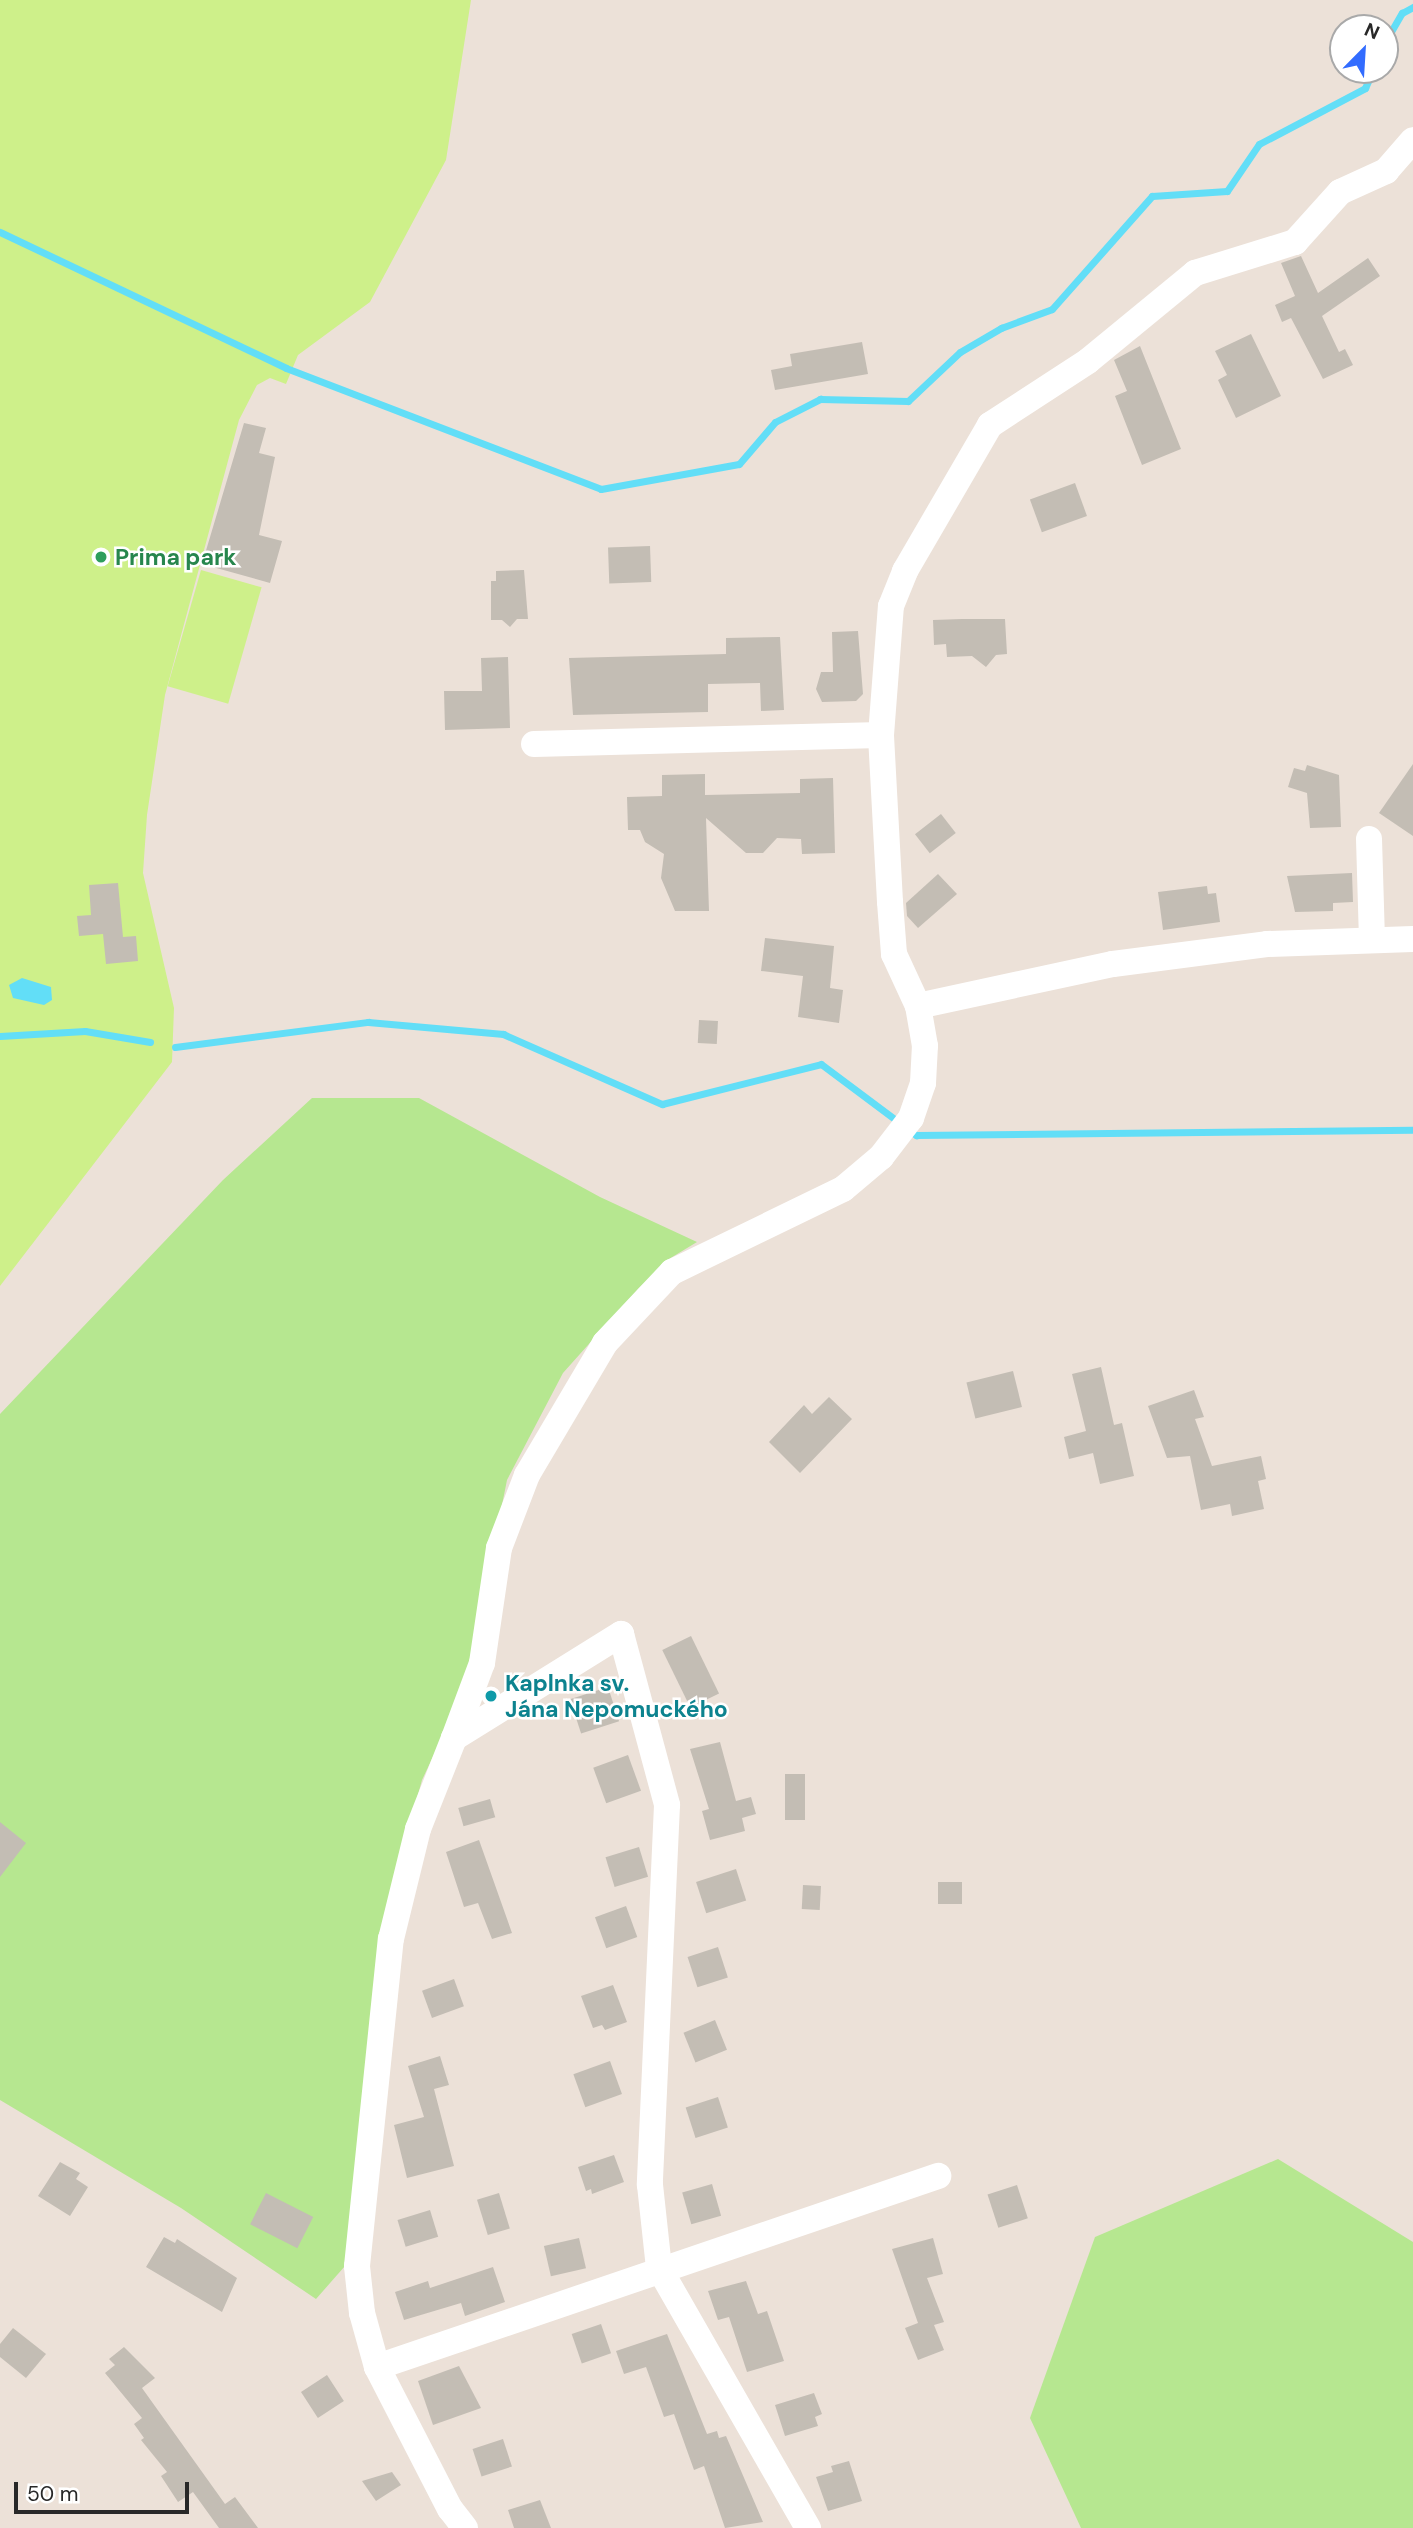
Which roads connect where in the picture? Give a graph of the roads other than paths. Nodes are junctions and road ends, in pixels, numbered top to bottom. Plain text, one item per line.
1 (1413, 140) edge
2 (881, 735) junction
3 (534, 744) dead end
4 (1369, 839) dead end
5 (1413, 939) edge
6 (1372, 940) junction
7 (918, 1006) junction
8 (454, 1738) junction
9 (938, 2176) dead end
10 (659, 2268) junction
11 (377, 2367) junction
12 (465, 2528) edge
13 (808, 2528) edge

1 - 2 street
2 - 3 street
2 - 7 street
4 - 6 street
5 - 6 street
6 - 7 street
7 - 8 street
8 - 10 street
8 - 11 street
9 - 10 street
10 - 11 street
10 - 13 street
11 - 12 street

